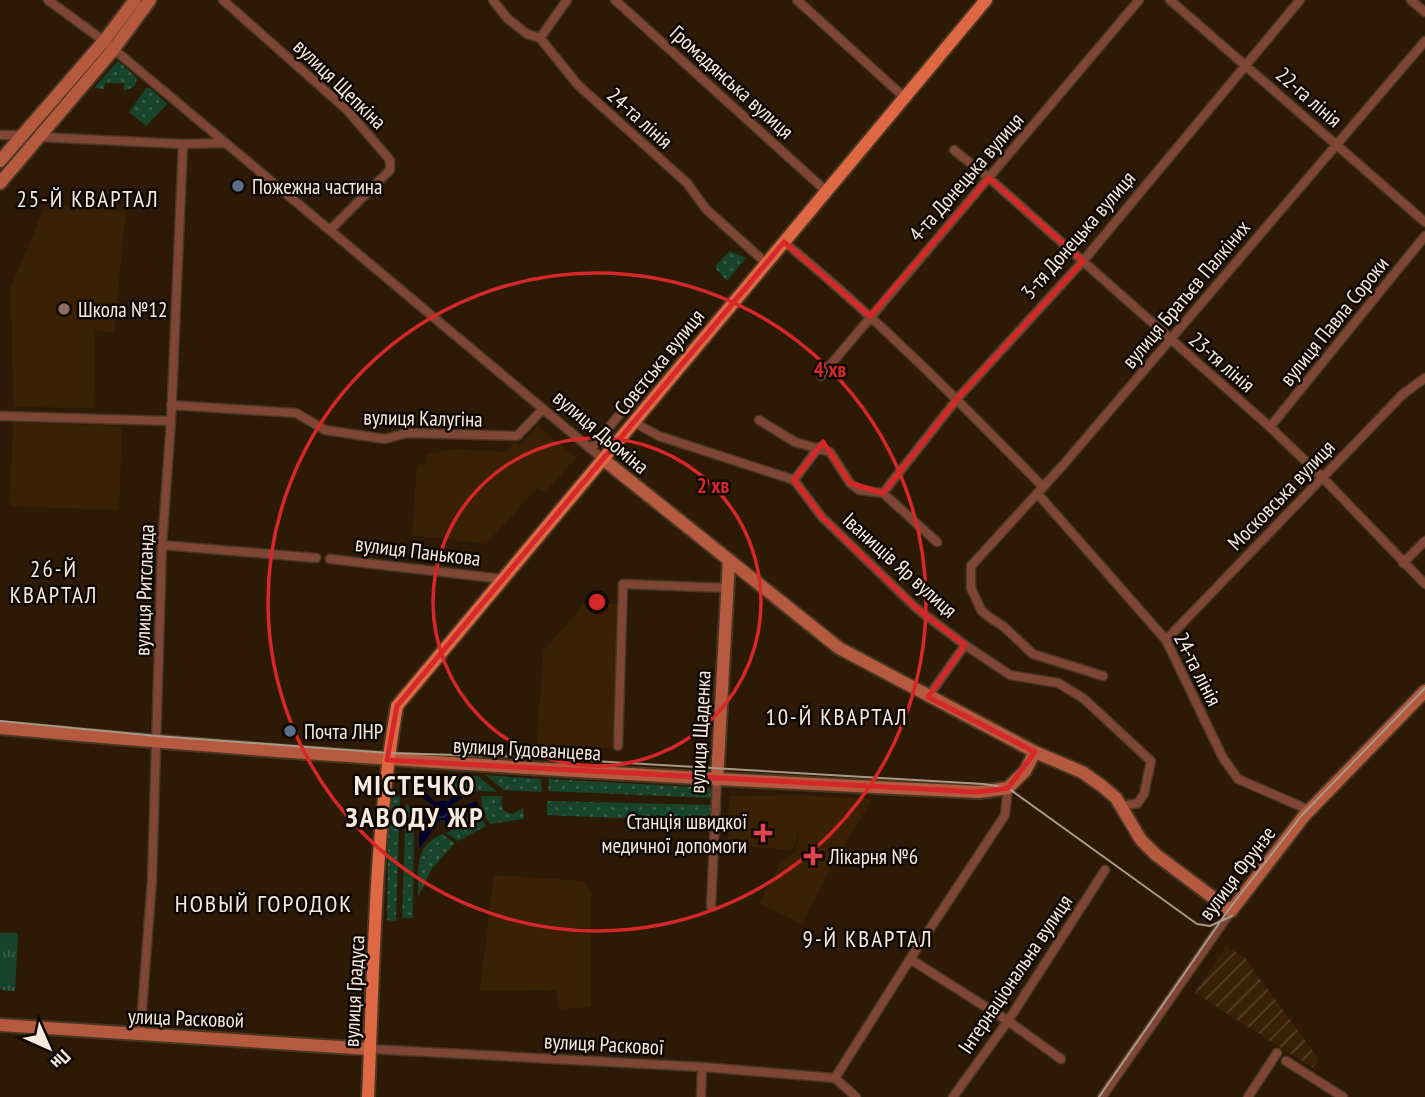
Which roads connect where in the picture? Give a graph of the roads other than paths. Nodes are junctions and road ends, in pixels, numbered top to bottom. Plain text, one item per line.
1 (48, 0) edge
2 (135, 0) edge
3 (150, 0) edge
4 (223, 0) edge
5 (492, 0) edge
6 (567, 0) edge
7 (615, 0) edge
8 (797, 0) edge
9 (986, 0) edge
10 (1139, 0) edge
11 (1170, 0) edge
12 (1300, 0) edge
13 (1411, 0) edge
14 (1425, 12) edge
15 (540, 38) junction
16 (1425, 41) edge
17 (109, 46) junction
18 (1246, 65) junction
19 (904, 97) junction
20 (0, 135) edge
21 (22, 135) junction
22 (39, 137) junction
23 (225, 143) junction
24 (183, 144) junction
25 (1336, 144) junction
26 (954, 150) dead end
27 (0, 161) edge
28 (989, 178) junction
29 (0, 183) edge
30 (827, 191) junction
31 (1425, 222) edge
32 (330, 230) junction
33 (1425, 236) edge
34 (784, 242) junction
35 (1083, 261) junction
36 (766, 263) junction
37 (870, 316) junction
38 (1171, 340) junction
39 (821, 376) dead end
40 (1425, 377) edge
41 (957, 399) junction
42 (171, 405) junction
43 (542, 409) junction
44 (620, 414) dead end
45 (0, 416) edge
46 (759, 420) dead end
47 (171, 421) junction
48 (635, 423) junction
49 (1270, 427) junction
50 (819, 447) junction
51 (591, 449) junction
52 (604, 460) junction
53 (1321, 476) junction
54 (794, 480) junction
55 (1040, 489) junction
56 (883, 494) junction
57 (1425, 541) edge
58 (937, 542) dead end
59 (162, 545) junction
60 (317, 558) dead end
61 (330, 559) dead end
62 (729, 560) junction
63 (1403, 563) junction
64 (503, 579) junction
65 (1425, 584) edge
66 (727, 589) junction
67 (1166, 640) junction
68 (965, 645) junction
69 (1103, 676) dead end
70 (1425, 691) edge
71 (928, 697) junction
72 (0, 728) edge
73 (156, 743) junction
74 (618, 747) dead end
75 (1035, 752) junction
76 (387, 760) junction
77 (717, 780) junction
78 (1008, 788) junction
79 (1122, 806) junction
80 (1309, 810) junction
81 (1105, 870) dead end
82 (711, 906) dead end
83 (1231, 911) junction
84 (910, 959) junction
85 (1007, 1021) junction
86 (0, 1026) edge
87 (140, 1036) junction
88 (370, 1049) junction
89 (1277, 1053) dead end
90 (1061, 1059) dead end
91 (1286, 1061) dead end
92 (702, 1067) junction
93 (835, 1078) junction
94 (368, 1097) edge
95 (701, 1097) edge
96 (856, 1097) edge
97 (953, 1097) edge
98 (1102, 1097) edge
99 (1248, 1097) edge
100 (1343, 1097) edge

1 - 17 street, вулиця Дьоміна
2 - 17 street
3 - 17 street
4 - 32 street, вулиця Щепкіна
5 - 15 street, 24-та лінія
6 - 15 street
7 - 30 street, Громадянська вулиця
8 - 19 street
9 - 19 main road, Совєтська вулиця
10 - 28 street, 4-та Донецька вулиця
11 - 18 street, 22-га лінія
12 - 18 street, 3-тя Донецька вулиця
13 - 14 street
15 - 36 street, 24-та лінія
16 - 25 street, вулиця Братьєв Палкіних
17 - 21 street
17 - 22 street
17 - 23 street, вулиця Дьоміна
18 - 25 street, 22-га лінія
18 - 35 street, 3-тя Донецька вулиця
19 - 30 main road, Совєтська вулиця
20 - 21 street
21 - 22 street
21 - 27 street
22 - 24 street
22 - 29 street
23 - 24 street
23 - 32 street, вулиця Дьоміна
24 - 42 street, вулиця Ритсланда
25 - 31 street, 22-га лінія
25 - 38 street, вулиця Братьєв Палкіних
26 - 28 street, 23-тя лінія
28 - 35 street, 23-тя лінія
28 - 37 street, 4-та Донецька вулиця
30 - 34 main road, Совєтська вулиця
32 - 43 street, вулиця Дьоміна
33 - 49 street, вулиця Павла Сороки
34 - 36 main road, Совєтська вулиця
34 - 37 street, 24-та лінія
35 - 38 street, 23-тя лінія
35 - 41 street, 3-тя Донецька вулиця
36 - 48 main road, Совєтська вулиця
37 - 39 street, 4-та Донецька вулиця
37 - 41 street, 24-та лінія
38 - 49 street, 23-тя лінія
38 - 55 street, вулиця Братьєв Палкіних
40 - 53 street, Московська вулиця
41 - 55 street, 24-та лінія
41 - 56 street, 3-тя Донецька вулиця
42 - 43 street, вулиця Калугіна
42 - 47 street, вулиця Ритсланда
43 - 51 street, вулиця Дьоміна
44 - 51 street
45 - 47 street
46 - 50 street
47 - 59 street, вулиця Ритсланда
48 - 52 main road, Совєтська вулиця
48 - 54 street
49 - 53 street, 23-тя лінія
50 - 54 street
50 - 56 street
51 - 52 street, вулиця Дьоміна
52 - 62 street, вулиця Дьоміна
52 - 64 main road, Совєтська вулиця
53 - 63 street, 23-тя лінія
53 - 67 street, Московська вулиця
54 - 68 street, Іванищів Яр вулиця
55 - 67 street, 24-та лінія
55 - 69 street, вулиця Братьєв Палкіних
56 - 58 street
57 - 63 street
59 - 60 street
59 - 73 street, вулиця Ритсланда
61 - 64 street, вулиця Панькова
62 - 66 street, вулиця Щаденка
62 - 71 street, вулиця Дьоміна
63 - 65 street, 23-тя лінія
64 - 76 main road, Совєтська вулиця
66 - 74 street
66 - 77 street, вулиця Щаденка
67 - 80 street, 24-та лінія
68 - 71 street
68 - 79 street, Іванищів Яр вулиця
70 - 80 street, вулиця Фрунзе
71 - 75 street, вулиця Дьоміна
72 - 73 street, вулиця Гудованцева
73 - 76 street, вулиця Гудованцева
73 - 87 street, вулиця Ритсланда
75 - 78 street
75 - 79 street, вулиця Дьоміна
76 - 77 street, вулиця Гудованцева
76 - 88 main road, вулиця Градуса
77 - 78 street, вулиця Гудованцева
77 - 82 street, вулиця Щаденка
78 - 84 street
79 - 83 street, вулиця Дьоміна
80 - 83 street, вулиця Фрунзе
81 - 85 street, Інтернаціональна вулиця
83 - 98 street, вулиця Фрунзе
84 - 85 street
84 - 93 street
85 - 90 street
85 - 97 street, Інтернаціональна вулиця
86 - 87 street, улица Расковой
87 - 88 street, улица Расковой
88 - 92 street, вулиця Раскової
88 - 94 main road, вулиця Градуса
89 - 99 street
91 - 100 street
92 - 93 street, вулиця Раскової
92 - 95 street
93 - 96 street

